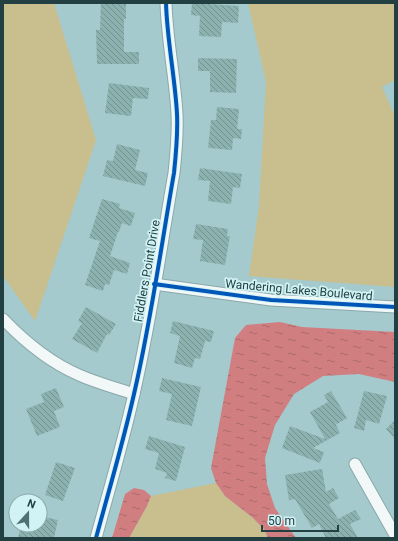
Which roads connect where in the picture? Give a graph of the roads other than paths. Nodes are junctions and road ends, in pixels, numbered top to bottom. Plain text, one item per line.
1 (166, 3) edge
2 (154, 284) junction
3 (395, 307) edge
4 (3, 319) edge
5 (134, 394) junction
6 (355, 464) dead end
7 (395, 535) edge
8 (96, 538) edge

1 - 2 street, Fiddlers Point Drive
2 - 3 street, Wandering Lakes Boulevard
2 - 5 street, Fiddlers Point Drive
4 - 5 street
5 - 8 street, Fiddlers Point Drive
6 - 7 street

